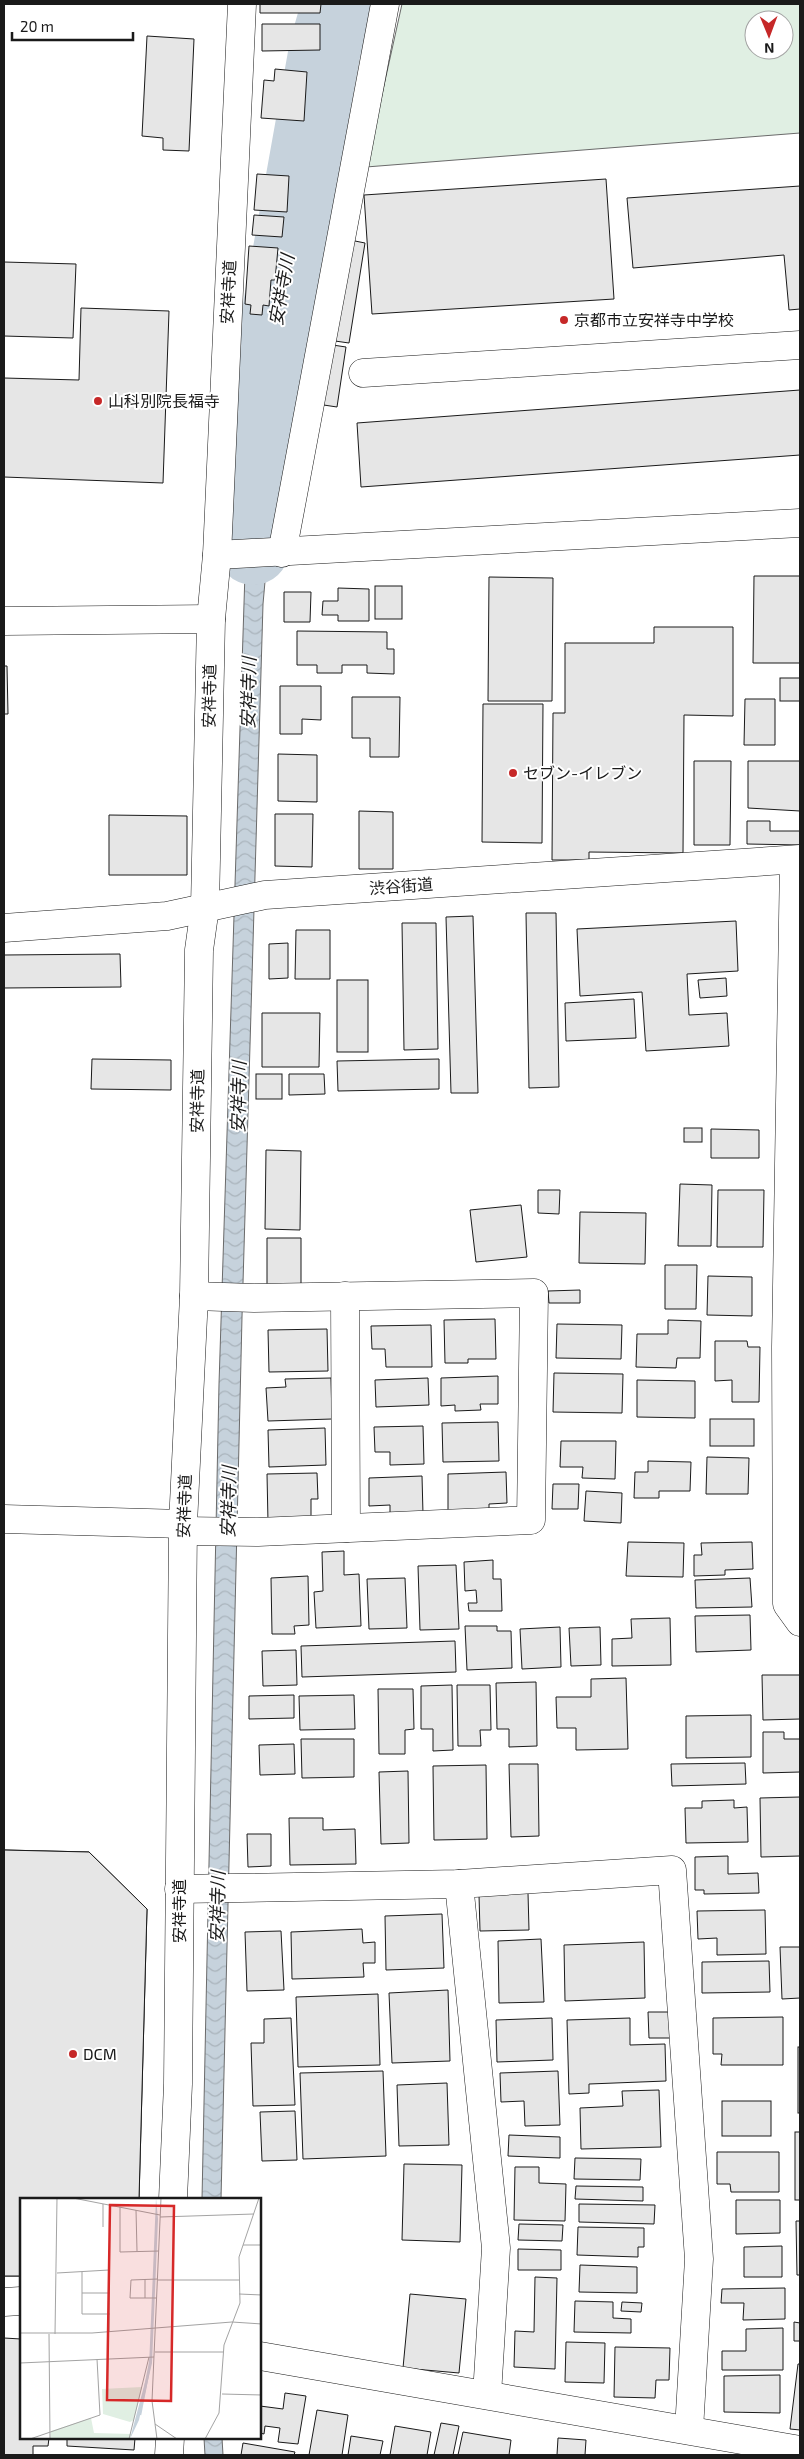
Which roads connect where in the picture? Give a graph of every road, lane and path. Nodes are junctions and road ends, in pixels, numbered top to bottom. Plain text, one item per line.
1 (242, 4) edge
2 (385, 4) edge
3 (800, 345) edge
4 (363, 373) dead end
5 (800, 524) edge
6 (282, 553) junction
7 (217, 555) junction
8 (211, 619) junction
9 (4, 622) edge
10 (797, 860) edge
11 (212, 906) junction
12 (4, 928) edge
13 (796, 1082) edge
14 (194, 1296) junction
15 (345, 1296) junction
16 (793, 1347) edge
17 (4, 1519) edge
18 (183, 1528) junction
19 (346, 1528) junction
20 (800, 1622) edge
21 (459, 1884) junction
22 (179, 1889) junction
23 (173, 2198) edge
24 (20, 2301) edge
25 (4, 2302) edge
26 (261, 2356) edge
27 (486, 2395) junction
28 (689, 2430) junction
29 (170, 2439) edge
30 (800, 2450) edge
31 (169, 2455) edge

1 - 7 street, 安祥寺道
2 - 6 street
3 - 4 street
5 - 6 street
6 - 7 street
7 - 8 street, 安祥寺道
8 - 9 street
8 - 11 street, 安祥寺道
10 - 11 street, 渋谷街道
10 - 13 street
11 - 12 street, 渋谷街道
11 - 14 street, 安祥寺道
13 - 16 street
14 - 15 street
14 - 18 street, 安祥寺道
15 - 19 street
15 - 19 street
16 - 20 street
17 - 18 street
18 - 19 street
18 - 22 street, 安祥寺道
21 - 22 street
21 - 27 street
21 - 28 street
22 - 23 street, 安祥寺道
24 - 25 street
26 - 27 street
27 - 28 street
28 - 30 street
29 - 31 street

